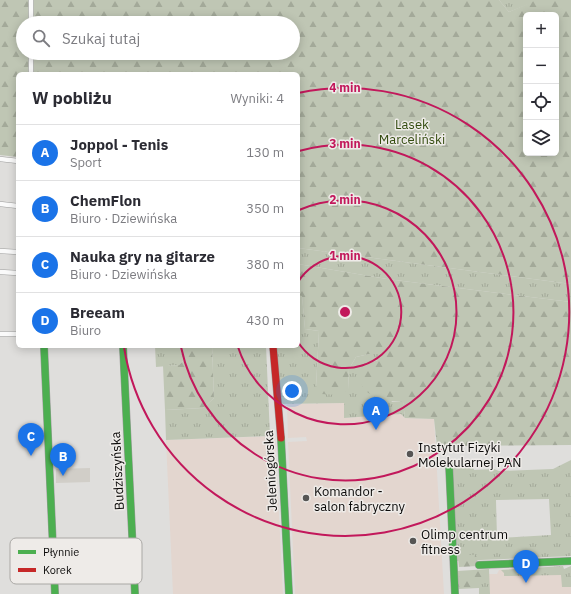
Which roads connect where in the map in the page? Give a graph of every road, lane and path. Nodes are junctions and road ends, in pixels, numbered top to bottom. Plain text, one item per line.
1 (31, 0) edge
2 (31, 16) edge
3 (31, 60) edge
4 (31, 72) edge
5 (0, 159) edge
6 (16, 161) edge
7 (0, 204) edge
8 (16, 206) edge
9 (0, 251) edge
10 (16, 252) edge
11 (0, 272) edge
12 (16, 273) edge
13 (0, 334) edge
14 (16, 334) edge
15 (44, 348) edge
16 (123, 348) edge
17 (273, 348) edge
18 (448, 464) dead end
19 (53, 538) edge
20 (132, 538) edge
21 (571, 562) edge
22 (479, 565) dead end
23 (55, 584) edge
24 (135, 584) edge
25 (55, 594) edge
26 (135, 594) edge
27 (289, 594) edge
28 (455, 594) edge

1 - 2 street
3 - 4 street
5 - 6 street
7 - 8 street
9 - 10 street
11 - 12 street
13 - 14 street
15 - 19 street
16 - 20 street, Budziszyńska
17 - 27 street, Jeleniogórska
18 - 28 street
21 - 22 street
23 - 25 street
24 - 26 street, Budziszyńska

